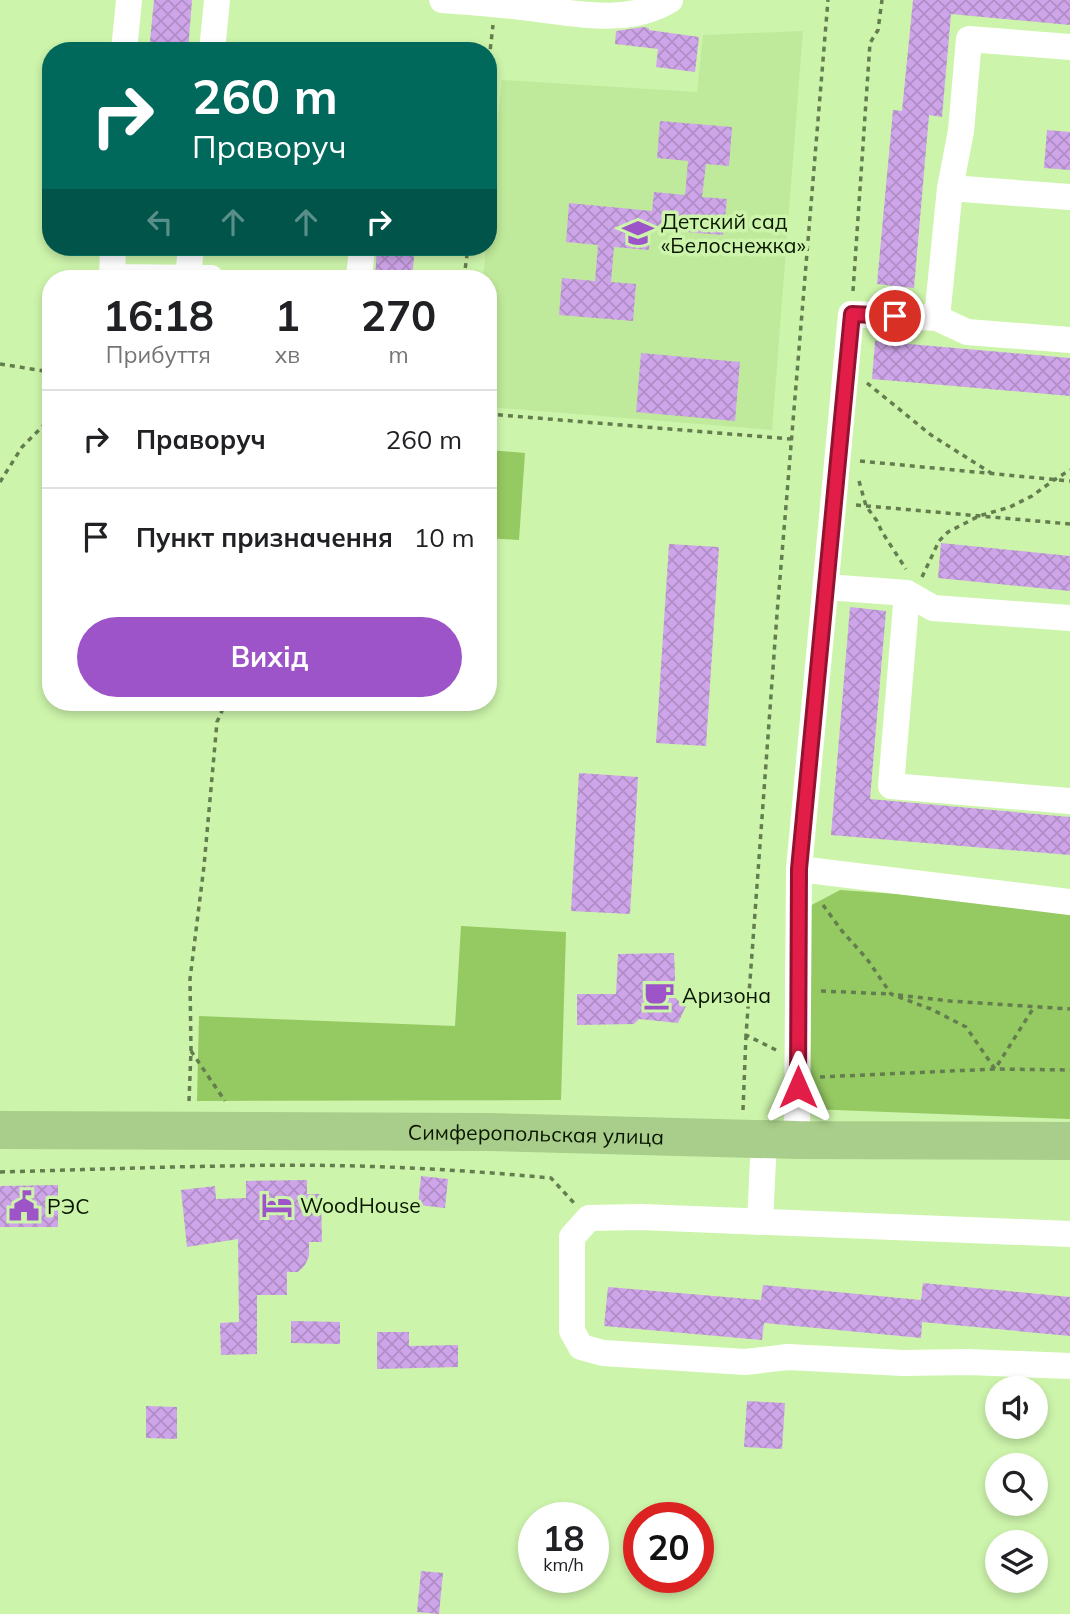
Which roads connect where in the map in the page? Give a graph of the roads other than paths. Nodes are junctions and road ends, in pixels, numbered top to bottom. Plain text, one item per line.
1 (129, 0) edge
2 (218, 0) edge
3 (442, 0) edge
4 (670, 0) edge
5 (125, 42) edge
6 (213, 42) edge
7 (1070, 47) edge
8 (950, 188) junction
9 (1070, 197) edge
10 (937, 318) junction
11 (1070, 340) edge
12 (910, 581) junction
13 (825, 587) junction
14 (1070, 618) edge
15 (1070, 801) edge
16 (799, 869) junction
17 (1070, 902) edge
18 (0, 1130) edge
19 (781, 1139) junction
20 (1070, 1141) edge
21 (760, 1222) junction
22 (1070, 1234) edge
23 (1070, 1366) edge

1 - 5 lane
2 - 6 lane
3 - 4 lane
7 - 8 lane
8 - 9 lane
8 - 10 lane
10 - 11 lane
10 - 13 lane
12 - 13 lane
12 - 14 lane
12 - 15 lane
13 - 16 lane
16 - 17 lane
16 - 19 lane
18 - 19 highway, Симферопольская улица
19 - 20 highway, Симферопольская улица
19 - 21 lane
21 - 22 lane
21 - 23 lane

